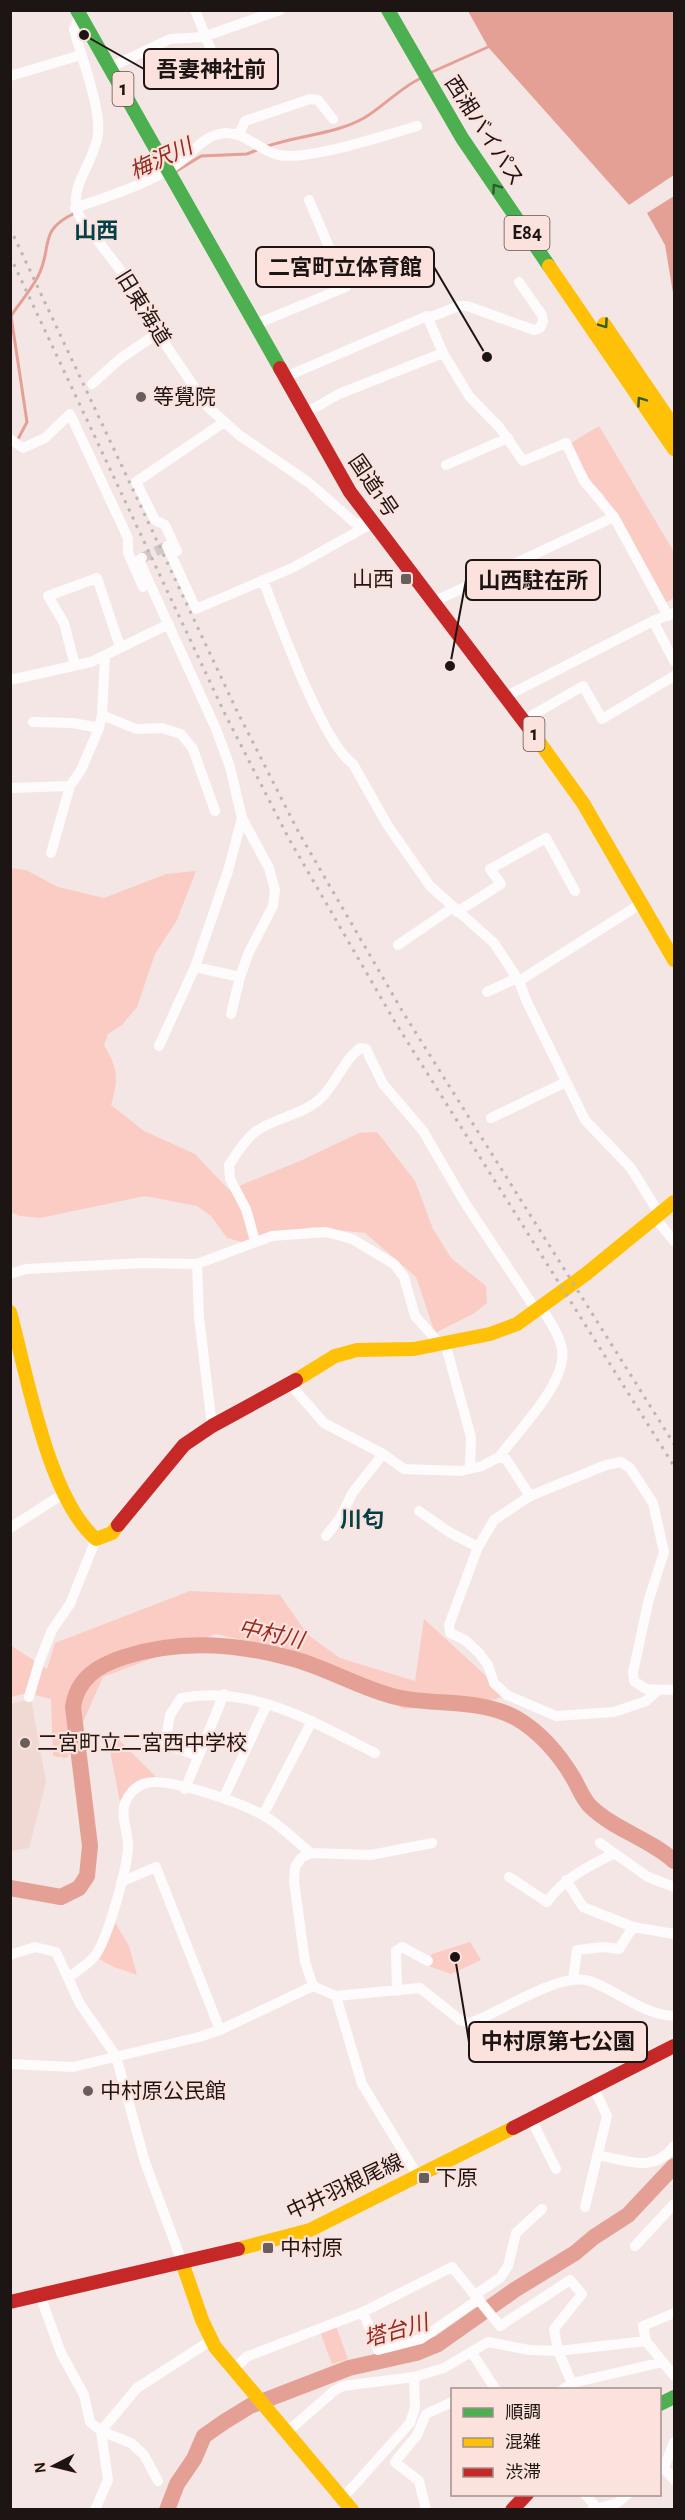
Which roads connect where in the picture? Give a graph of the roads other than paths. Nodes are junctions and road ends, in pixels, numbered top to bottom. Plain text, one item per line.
1 (195, 10) edge
2 (280, 10) edge
3 (388, 10) edge
4 (401, 10) edge
5 (78, 13) edge
6 (203, 37) junction
7 (81, 55) junction
8 (111, 67) junction
9 (10, 76) edge
10 (224, 82) dead end
11 (333, 119) dead end
12 (417, 126) dead end
13 (239, 134) junction
14 (309, 200) dead end
15 (77, 211) junction
16 (383, 252) dead end
17 (339, 270) junction
18 (519, 282) dead end
19 (428, 318) junction
20 (254, 325) junction
21 (158, 333) junction
22 (442, 353) junction
23 (283, 378) junction
24 (92, 384) dead end
25 (304, 414) junction
26 (224, 422) junction
27 (675, 427) edge
28 (508, 438) junction
29 (14, 441) edge
30 (675, 449) edge
31 (446, 465) dead end
32 (614, 516) junction
33 (372, 524) junction
34 (167, 546) dead end
35 (142, 558) dead end
36 (263, 580) junction
37 (143, 587) dead end
38 (433, 602) junction
39 (199, 607) junction
40 (671, 615) edge
41 (652, 621) junction
42 (169, 624) junction
43 (120, 647) junction
44 (105, 656) junction
45 (675, 661) edge
46 (75, 666) junction
47 (675, 676) edge
48 (10, 680) edge
49 (505, 697) junction
50 (102, 716) junction
51 (524, 720) junction
52 (33, 722) dead end
53 (99, 728) junction
54 (70, 786) junction
55 (10, 788) edge
56 (215, 810) dead end
57 (242, 818) junction
58 (51, 853) dead end
59 (575, 891) dead end
60 (642, 903) junction
61 (455, 910) junction
62 (398, 945) dead end
63 (672, 950) edge
64 (195, 967) junction
65 (240, 977) junction
66 (518, 979) junction
67 (487, 992) dead end
68 (231, 1014) dead end
69 (159, 1047) dead end
70 (566, 1082) junction
71 (491, 1118) dead end
72 (675, 1202) edge
73 (658, 1217) junction
74 (255, 1241) junction
75 (675, 1241) edge
76 (197, 1264) junction
77 (10, 1274) edge
78 (541, 1307) junction
79 (10, 1312) edge
80 (442, 1343) junction
81 (290, 1384) junction
82 (212, 1426) junction
83 (383, 1454) junction
84 (499, 1457) junction
85 (470, 1469) junction
86 (63, 1494) junction
87 (530, 1496) junction
88 (419, 1511) dead end
89 (10, 1528) edge
90 (326, 1536) dead end
91 (96, 1539) junction
92 (478, 1547) junction
93 (658, 1690) junction
94 (675, 1690) edge
95 (224, 1694) junction
96 (29, 1697) dead end
97 (267, 1704) junction
98 (312, 1721) junction
99 (375, 1753) dead end
100 (198, 1756) junction
101 (185, 1789) junction
102 (224, 1797) junction
103 (263, 1815) junction
104 (432, 1843) dead end
105 (600, 1843) dead end
106 (311, 1853) junction
107 (613, 1854) junction
108 (509, 1877) dead end
109 (567, 1880) junction
110 (121, 1882) junction
111 (675, 1887) edge
112 (633, 1927) junction
113 (675, 1934) edge
114 (10, 1955) edge
115 (428, 1961) dead end
116 (69, 1977) junction
117 (573, 1980) junction
118 (313, 1986) junction
119 (397, 1991) junction
120 (336, 1996) junction
121 (675, 2016) edge
122 (220, 2030) junction
123 (675, 2046) edge
124 (116, 2056) junction
125 (10, 2064) edge
126 (594, 2088) junction
127 (531, 2119) junction
128 (675, 2146) edge
129 (597, 2155) junction
130 (556, 2169) dead end
131 (418, 2176) junction
132 (675, 2204) edge
133 (585, 2207) dead end
134 (542, 2209) dead end
135 (635, 2246) dead end
136 (182, 2262) junction
137 (40, 2295) junction
138 (10, 2302) edge
139 (481, 2303) junction
140 (363, 2312) junction
141 (675, 2313) edge
142 (645, 2341) junction
143 (210, 2342) junction
144 (558, 2352) junction
145 (472, 2353) junction
146 (663, 2362) junction
147 (235, 2369) junction
148 (675, 2376) edge
149 (414, 2377) junction
150 (567, 2386) edge
151 (493, 2387) edge
152 (675, 2397) edge
153 (451, 2403) edge
154 (661, 2404) edge
155 (101, 2431) junction
156 (287, 2432) junction
157 (675, 2442) edge
158 (662, 2470) edge
159 (675, 2480) edge
160 (158, 2481) dead end
161 (525, 2496) edge
162 (342, 2499) junction
163 (618, 2506) edge
164 (594, 2508) edge
165 (95, 2510) edge
166 (352, 2510) edge
167 (426, 2510) edge
168 (512, 2510) edge

1 - 6 street
2 - 6 street
30 -> 3 main road, 西湘バイパス / E84
4 -> 27 main road, 西湘バイパス / E84
5 - 7 street
5 - 8 main road, 国道1号 / 1
6 - 8 street
6 - 10 street
7 - 9 street
7 - 15 street
8 - 20 main road, 国道1号 / 1
11 - 13 street
12 - 13 street
13 - 15 street
14 - 17 street
15 - 21 street, 旧東海道
16 - 17 street
17 - 20 street
18 - 19 street
19 - 22 street
19 - 23 street
20 - 23 main road, 国道1号 / 1
21 - 24 street
21 - 26 street, 旧東海道
22 - 25 street
22 - 28 street
23 - 25 main road, 国道1号 / 1
25 - 33 main road, 国道1号 / 1
26 - 33 street, 旧東海道
26 - 39 street
28 - 31 street
28 - 32 street
29 - 37 street
32 - 38 street
32 - 40 street
33 - 36 street
33 - 38 main road, 国道1号 / 1
34 - 39 street
35 - 42 street
36 - 39 street
36 - 61 street
38 - 49 main road, 国道1号 / 1
40 - 41 street
41 - 45 street
41 - 49 street
42 - 43 street
42 - 57 street
43 - 44 street
43 - 46 street
44 - 46 street
44 - 50 street
46 - 48 street
47 - 51 street
49 - 51 main road, 国道1号 / 1
50 - 53 street
50 - 56 street
51 - 60 main road, 国道1号 / 1
52 - 53 street
53 - 54 street
54 - 55 street
54 - 58 street
57 - 64 street
57 - 65 street
59 - 61 street
60 - 63 main road, 国道1号 / 1
60 - 66 street
61 - 62 street
61 - 66 street
64 - 65 street
64 - 69 street
65 - 68 street
66 - 67 street
66 - 70 street
70 - 71 street
70 - 73 street
72 - 73 main road
73 - 75 street
73 - 78 main road
74 - 76 street
74 - 78 street
74 - 80 street
76 - 77 street
76 - 82 street
78 - 80 main road
78 - 84 street
79 - 86 main road
80 - 81 main road
80 - 85 street
81 - 82 main road
81 - 83 street
82 - 91 main road
83 - 85 street
83 - 90 street
84 - 85 street
84 - 87 street
86 - 89 street
86 - 91 main road
87 - 92 street
87 - 93 street
88 - 92 street
91 - 96 street
92 - 93 street
93 - 94 street
95 - 97 street
95 - 100 street
95 - 100 street
97 - 98 street
97 - 102 street
98 - 99 street
98 - 103 street
100 - 101 street
101 - 102 street
101 - 110 street
102 - 103 street
103 - 106 street
104 - 106 street
105 - 107 street
106 - 118 street
107 - 109 street
107 - 111 street
108 - 109 street
109 - 112 street
110 - 116 street
110 - 122 street
112 - 113 street
112 - 117 street
114 - 116 street
115 - 119 street
116 - 124 street
117 - 119 street
117 - 121 street
118 - 120 street
118 - 122 street
119 - 120 street
120 - 131 street
122 - 124 street
123 - 126 main road, 中井羽根尾線
124 - 125 street
124 - 136 street
126 - 127 main road, 中井羽根尾線
126 - 129 street
127 - 130 street
127 - 131 main road, 中井羽根尾線
128 - 129 street
129 - 133 street
131 - 136 main road, 中井羽根尾線
132 - 135 street
134 - 139 street
136 - 137 main road, 中井羽根尾線
136 - 143 main road
137 - 138 main road, 中井羽根尾線
137 - 155 street
139 - 140 street
139 - 140 street
139 - 144 street
140 - 147 street
141 - 142 street
142 - 144 street
142 - 146 street
143 - 147 main road
143 - 155 street
144 - 145 street
144 - 150 street
145 - 149 street
145 - 151 street
146 - 148 street
146 - 150 street
147 - 156 main road
149 - 156 street
149 - 162 street
152 - 154 main road
153 - 167 street
155 - 160 street
155 - 165 street
156 - 162 main road
157 - 158 street
158 - 159 street
161 - 168 main road
162 - 166 main road
163 - 164 street

